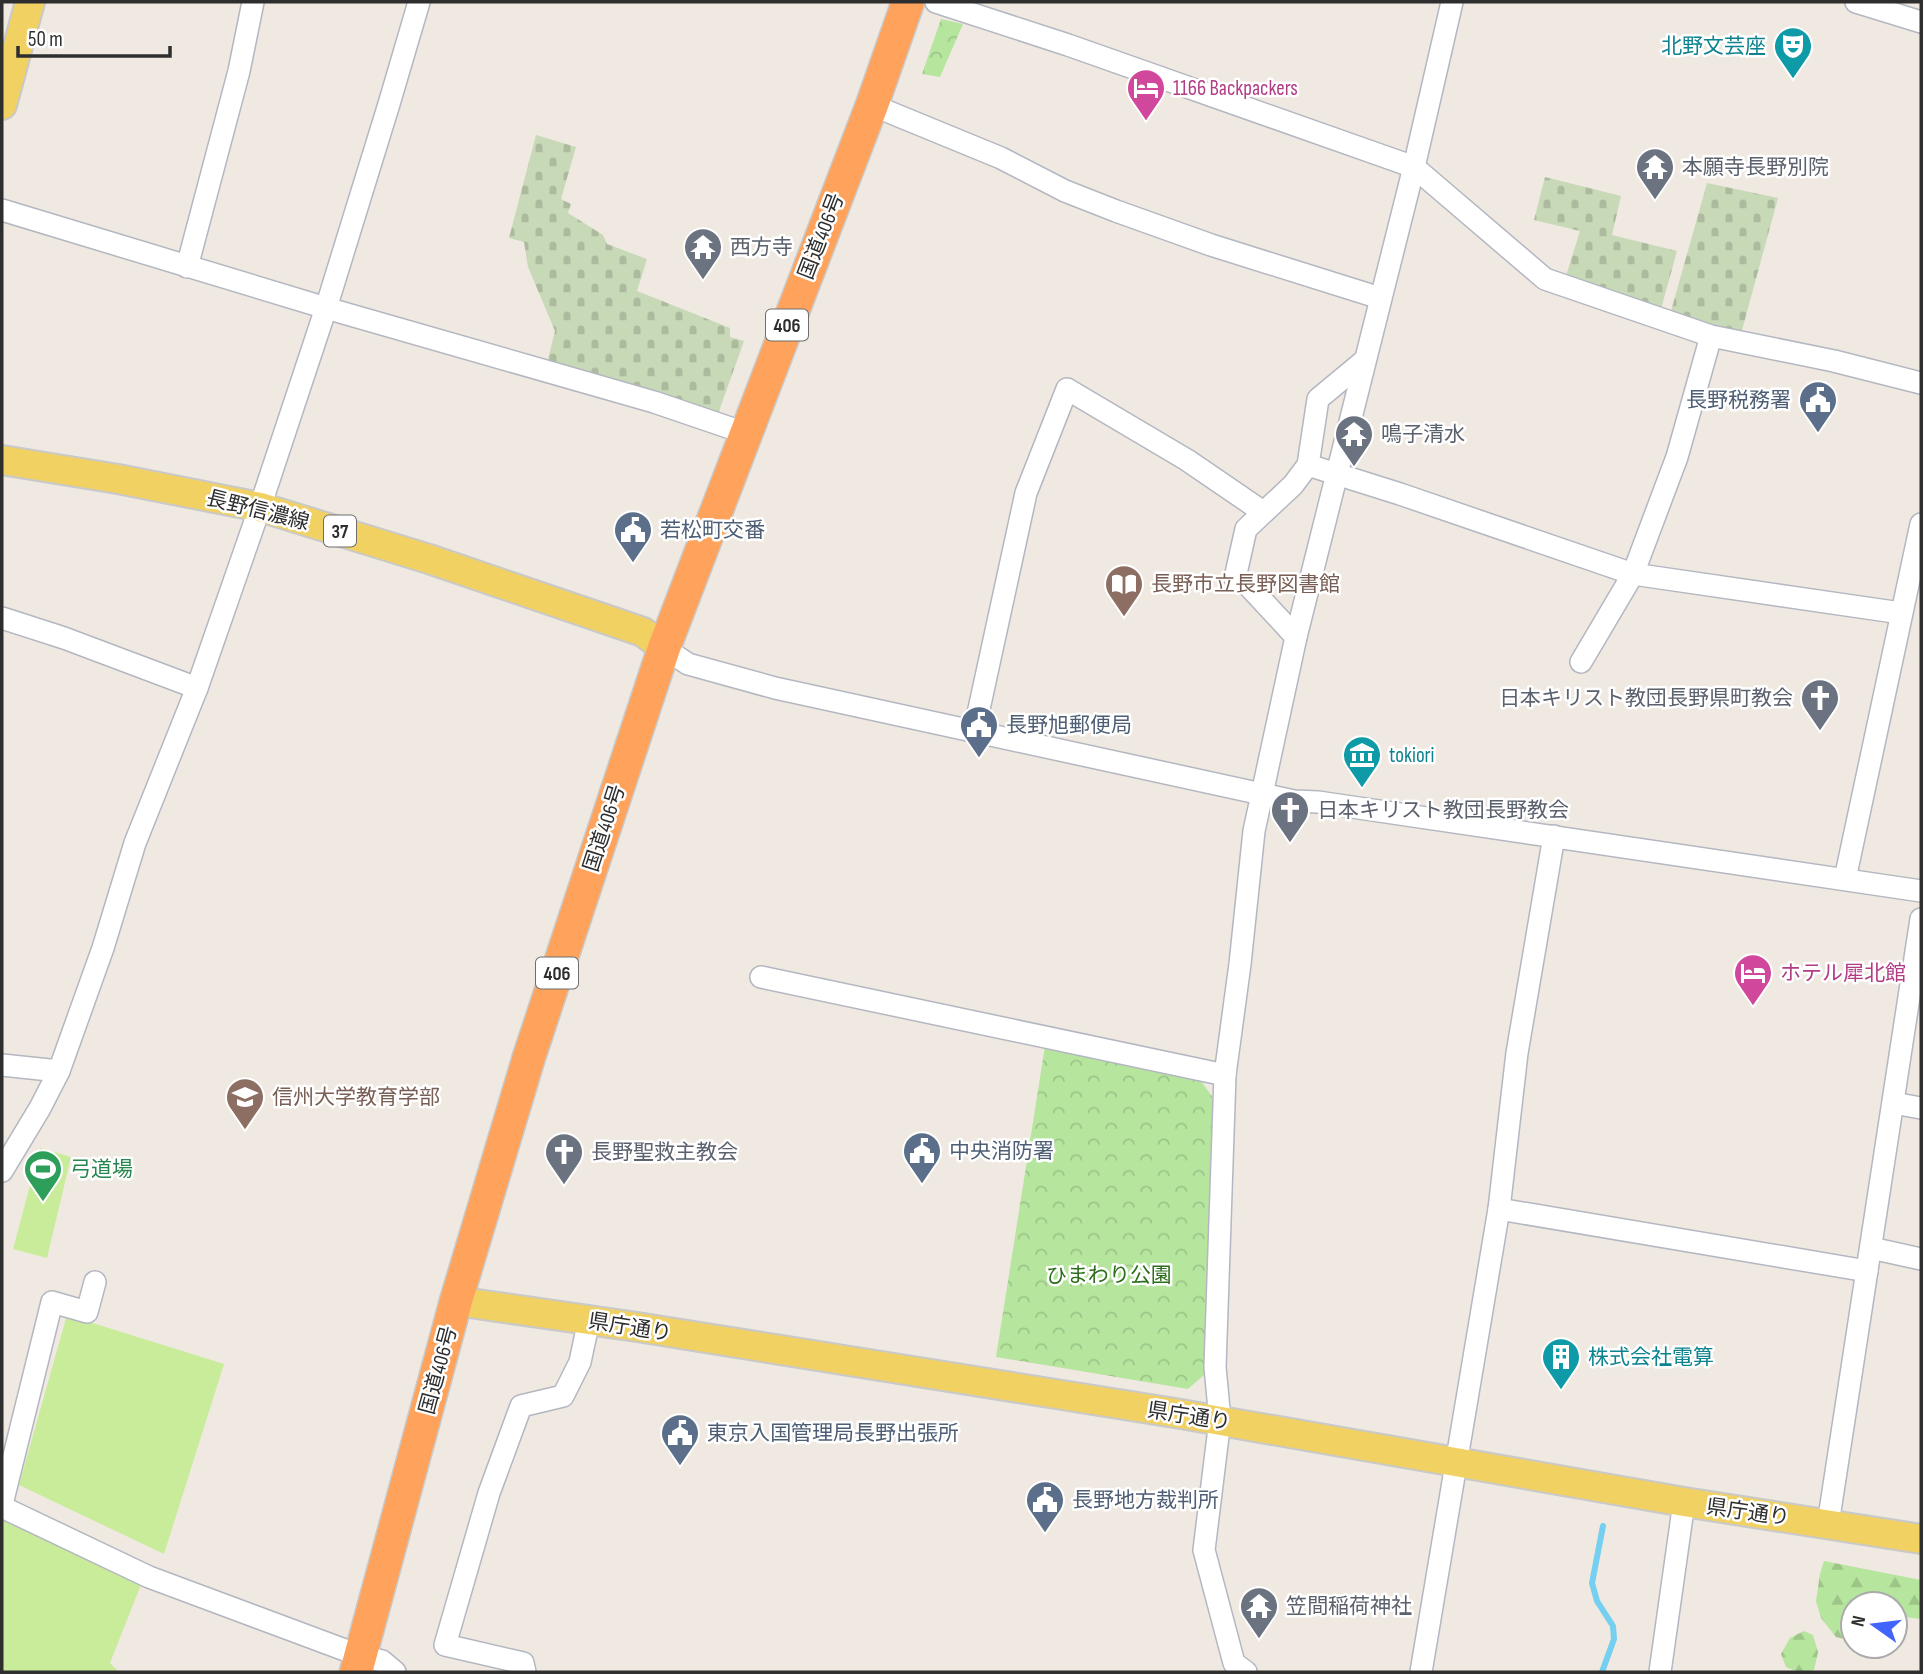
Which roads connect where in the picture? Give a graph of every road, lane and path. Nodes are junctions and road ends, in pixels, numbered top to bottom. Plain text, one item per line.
1 (30, 2) edge
2 (253, 2) edge
3 (419, 2) edge
4 (908, 2) edge
5 (936, 2) edge
6 (1452, 2) edge
7 (1856, 2) edge
8 (1921, 22) edge
9 (6, 72) edge
10 (2, 105) edge
11 (872, 105) junction
12 (1414, 167) junction
13 (2, 210) edge
14 (187, 267) junction
15 (1380, 298) junction
16 (326, 308) junction
17 (1711, 335) junction
18 (1365, 360) junction
19 (1921, 383) edge
20 (745, 433) junction
21 (2, 460) edge
22 (1308, 465) junction
23 (1337, 474) junction
24 (260, 506) junction
25 (1263, 512) junction
26 (1921, 524) edge
27 (1633, 575) junction
28 (1901, 613) junction
29 (2, 618) edge
30 (1296, 637) junction
31 (664, 648) junction
32 (1581, 662) dead end
33 (197, 688) junction
34 (974, 732) junction
35 (1261, 794) junction
36 (1554, 836) junction
37 (1845, 879) junction
38 (1921, 891) edge
39 (1921, 919) edge
40 (761, 977) dead end
41 (2, 1065) edge
42 (60, 1071) junction
43 (1225, 1075) junction
44 (1893, 1103) junction
45 (1921, 1108) edge
46 (2, 1171) edge
47 (1499, 1209) junction
48 (1871, 1248) junction
49 (1921, 1259) edge
50 (1867, 1271) junction
51 (94, 1282) dead end
52 (456, 1301) junction
53 (590, 1320) junction
54 (1220, 1420) junction
55 (1456, 1461) junction
56 (1684, 1502) junction
57 (2, 1505) edge
58 (1828, 1524) junction
59 (1921, 1539) edge
60 (358, 1664) edge
61 (394, 1672) edge
62 (524, 1672) edge
63 (1246, 1672) edge
64 (1421, 1672) edge
65 (1660, 1672) edge

1 - 9 main road
2 - 14 street
3 - 16 street
4 - 11 highway, 国道406号 / 406
5 - 12 street
6 - 12 street
7 - 8 street
9 - 10 main road
11 - 15 street
11 - 20 highway, 国道406号 / 406
12 - 15 street
12 - 17 street
13 - 14 street
14 - 16 street
15 - 18 street
16 - 20 street
16 - 24 street
17 - 19 street
17 - 27 street
18 - 22 street
18 - 23 street
20 - 31 highway, 国道406号 / 406
21 - 24 main road, 長野信濃線 / 37
22 - 23 street
22 - 25 street
23 - 27 street
23 - 30 street
24 - 31 main road, 長野信濃線 / 37
24 - 33 street
25 - 30 street
25 - 34 street
26 - 28 street
27 - 28 street
27 - 32 street
28 - 37 street
29 - 33 street
30 - 35 street
31 - 34 street
31 - 52 highway, 国道406号 / 406
33 - 42 street
34 - 35 street
35 - 36 street
35 - 43 street
36 - 37 street
36 - 47 street
37 - 38 street
39 - 44 street
40 - 43 street
41 - 42 street
42 - 46 street
43 - 54 street
44 - 45 street
44 - 48 street
47 - 50 street
47 - 55 street
48 - 49 street
48 - 50 street
50 - 58 street
51 - 57 street
52 - 53 main road, 県庁通り
52 - 60 highway, 国道406号 / 406
53 - 54 main road, 県庁通り
53 - 62 street
54 - 55 main road, 県庁通り
54 - 63 street
55 - 56 main road, 県庁通り
55 - 64 street
56 - 58 main road, 県庁通り
56 - 65 street
57 - 60 street
58 - 59 main road, 県庁通り
60 - 61 street

